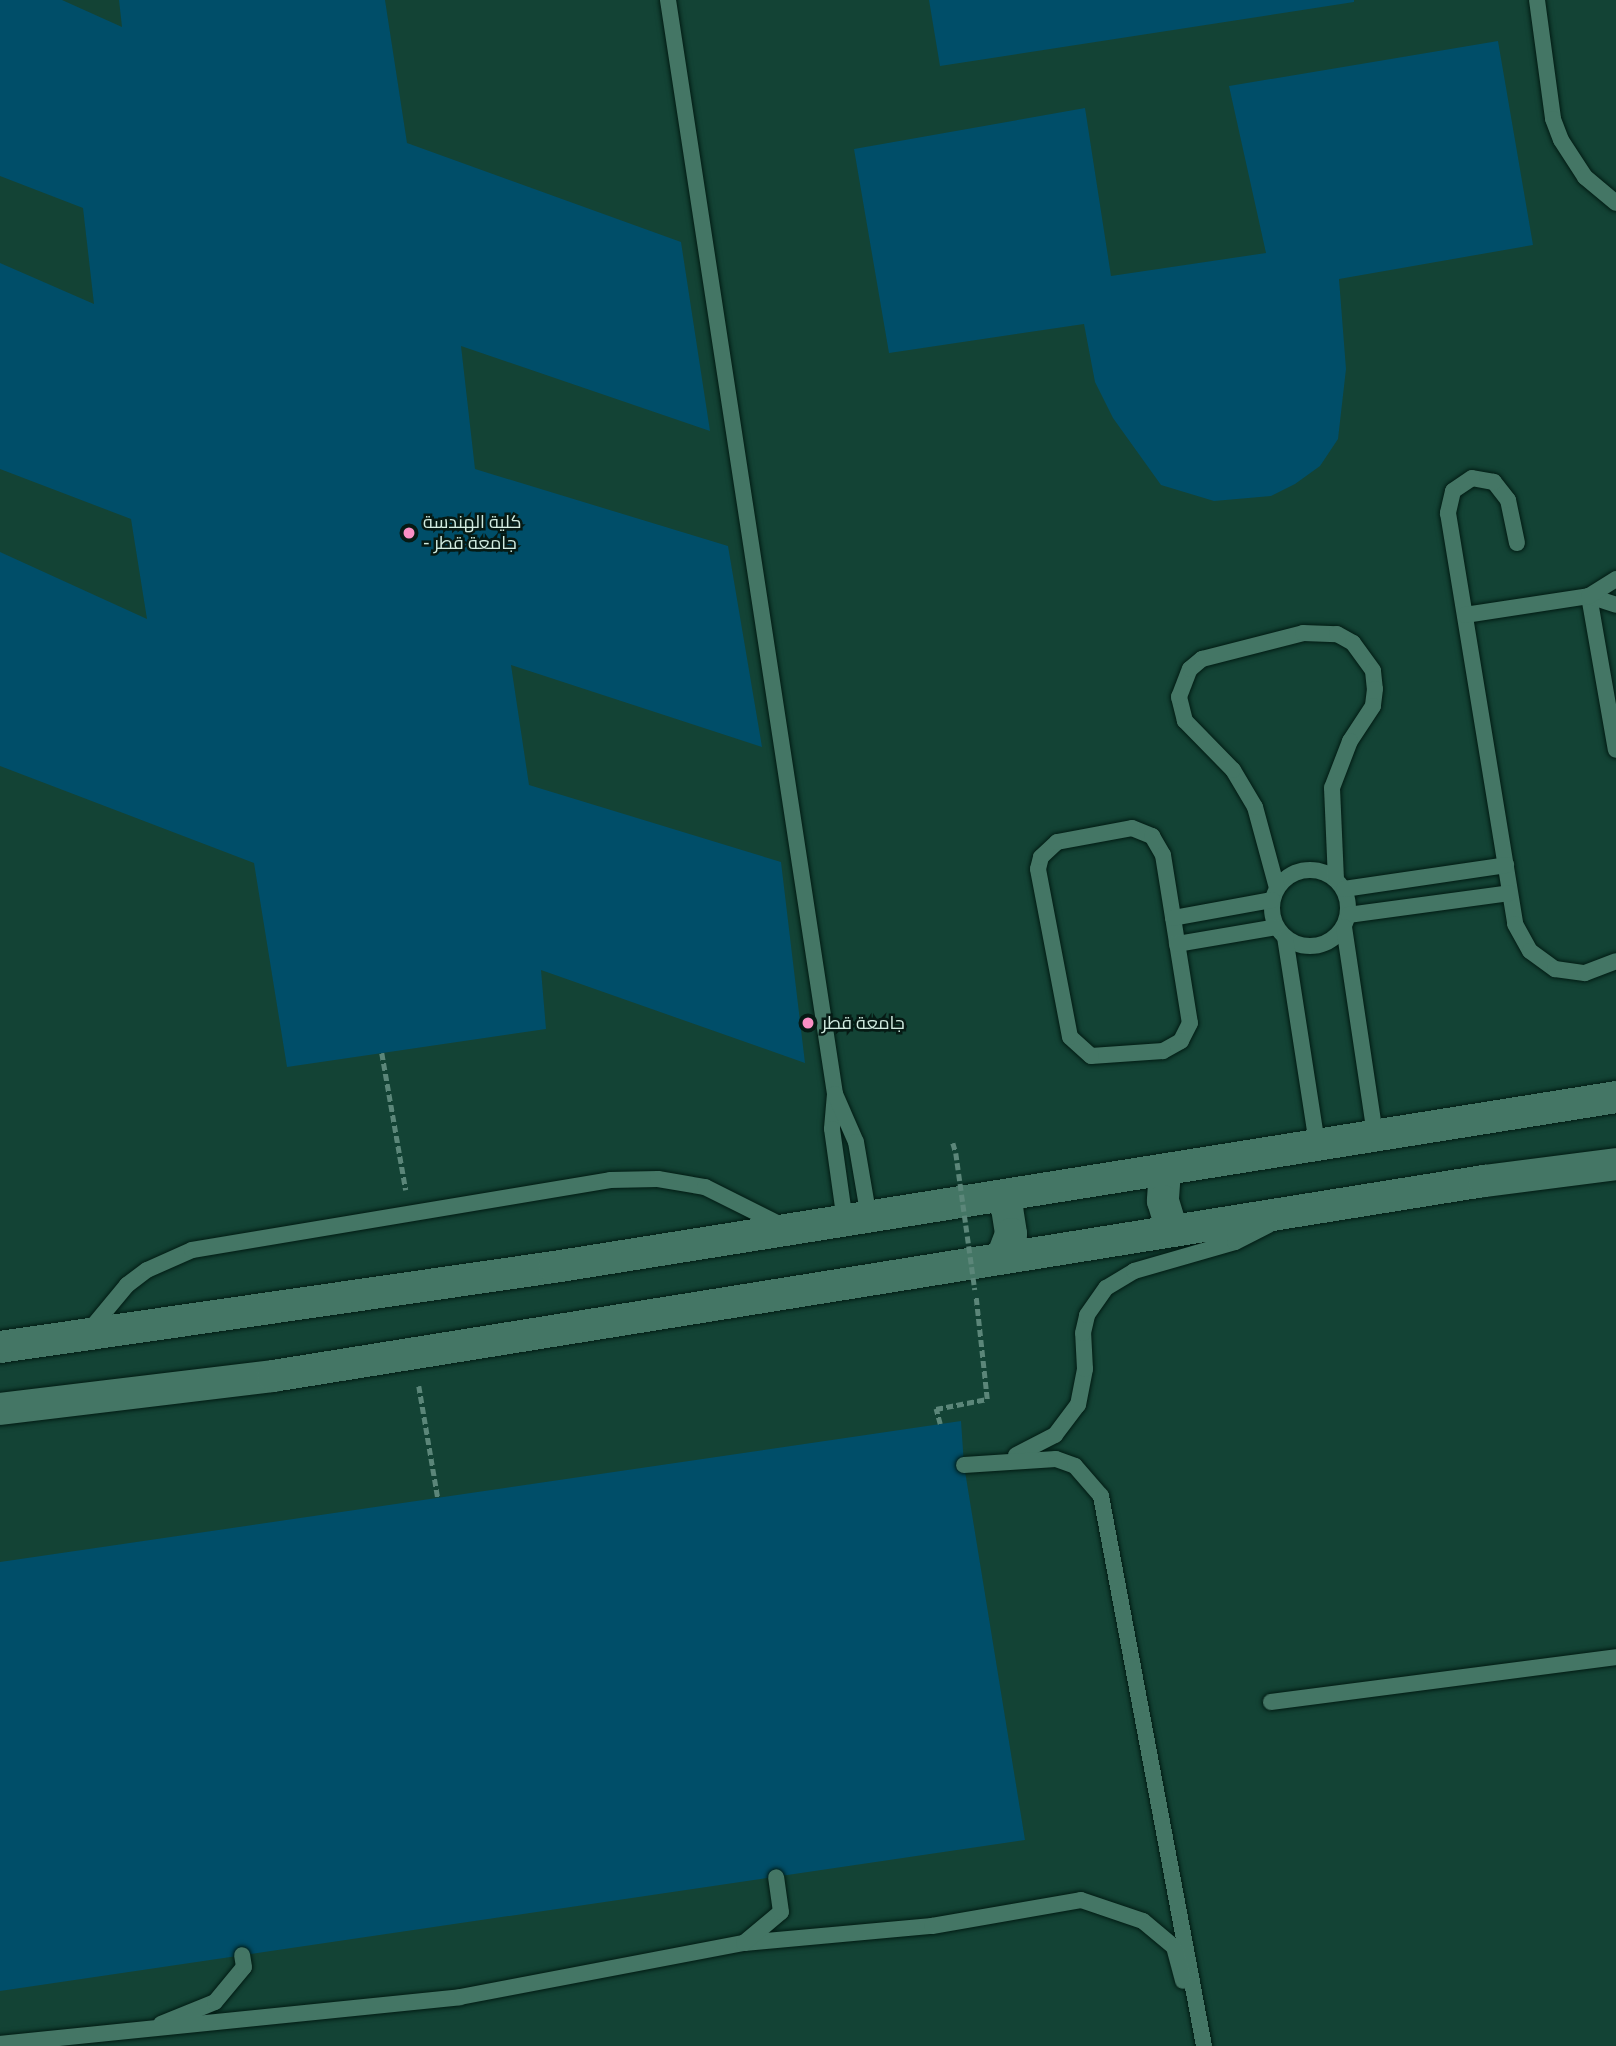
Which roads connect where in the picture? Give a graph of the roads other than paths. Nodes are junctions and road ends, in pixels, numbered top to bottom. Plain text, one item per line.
1 (668, 0) edge
2 (1537, 0) edge
3 (1616, 203) edge
4 (1517, 543) dead end
5 (1616, 579) edge
6 (1589, 596) junction
7 (1616, 605) edge
8 (1465, 615) junction
9 (1616, 750) edge
10 (1506, 865) junction
11 (1340, 884) junction
12 (1510, 893) junction
13 (1275, 894) junction
14 (1173, 918) junction
15 (1346, 921) junction
16 (1281, 932) junction
17 (1177, 944) junction
18 (1616, 961) edge
19 (835, 1094) junction
20 (1616, 1097) edge
21 (1374, 1134) junction
22 (1317, 1144) junction
23 (1616, 1164) edge
24 (1165, 1170) junction
25 (999, 1197) junction
26 (1288, 1213) junction
27 (857, 1220) junction
28 (790, 1230) junction
29 (1172, 1231) junction
30 (1002, 1258) junction
31 (84, 1337) junction
32 (0, 1347) edge
33 (0, 1409) edge
34 (1000, 1462) junction
35 (964, 1465) dead end
36 (1616, 1657) edge
37 (1271, 1702) dead end
38 (776, 1877) dead end
39 (744, 1943) junction
40 (242, 1955) dead end
41 (146, 2030) junction
42 (0, 2044) edge
43 (1202, 2046) edge

1 - 19 lane
2 - 3 lane
4 - 8 lane
5 - 6 lane
6 - 7 lane
6 - 8 lane
6 - 9 lane
8 - 10 lane
10 - 11 lane
10 - 12 lane
11 - 13 lane
11 - 13 lane
11 - 15 lane
12 - 15 lane
12 - 18 lane
13 - 14 lane
13 - 16 lane
14 - 17 lane
14 - 17 lane
15 - 16 lane
15 - 21 lane
16 - 17 lane
16 - 22 lane
19 - 27 lane
19 - 27 lane
20 - 21 street
21 - 22 street
22 - 24 street
23 - 26 street
24 - 25 street
24 - 29 street
25 - 27 street
25 - 30 street
26 - 29 street
26 - 34 lane
27 - 28 street
28 - 31 street
28 - 31 lane
29 - 30 street
30 - 33 street
31 - 32 street
34 - 35 lane
34 - 43 lane
36 - 37 lane
38 - 39 lane
39 - 41 lane
39 - 43 lane
40 - 41 lane
41 - 42 lane

